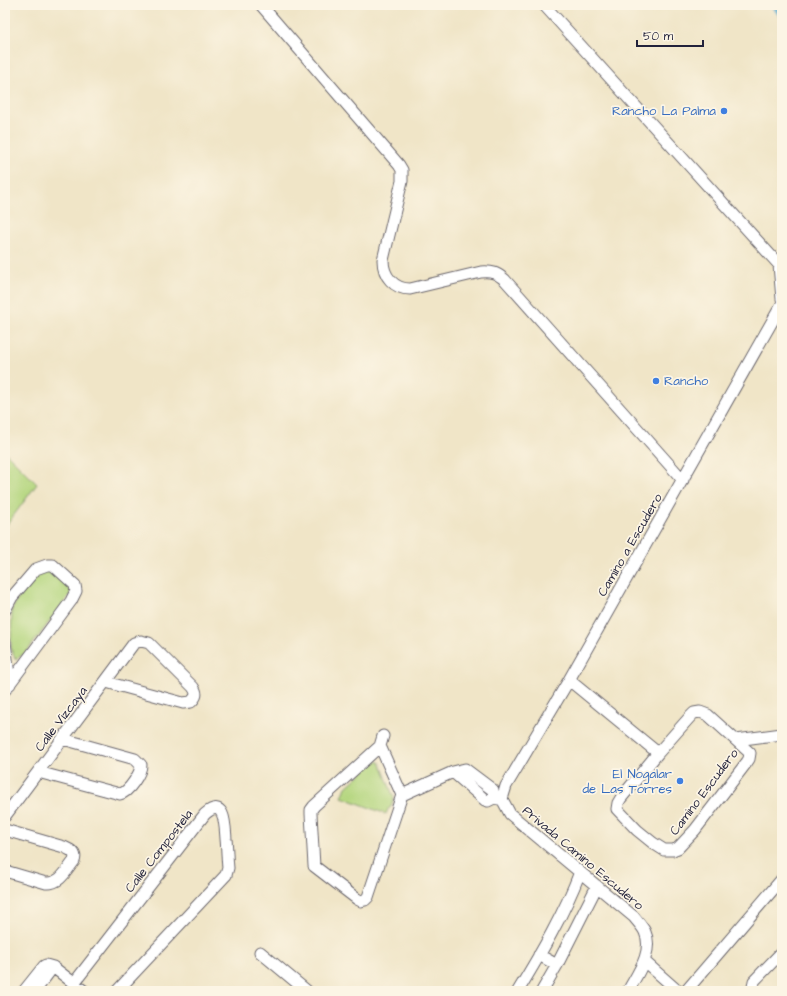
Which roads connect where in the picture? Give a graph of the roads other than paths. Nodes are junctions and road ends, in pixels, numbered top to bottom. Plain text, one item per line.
1 (261, 5) edge
2 (544, 5) edge
3 (781, 267) edge
4 (782, 299) edge
5 (782, 304) edge
6 (683, 480) junction
7 (5, 610) edge
8 (5, 642) edge
9 (569, 680) junction
10 (106, 682) junction
11 (7, 687) edge
12 (782, 734) edge
13 (63, 739) junction
14 (736, 740) junction
15 (658, 753) junction
16 (38, 772) junction
17 (402, 795) junction
18 (498, 799) junction
19 (5, 816) edge
20 (5, 830) edge
21 (5, 871) edge
22 (580, 872) junction
23 (782, 880) edge
24 (596, 886) junction
25 (260, 952) dead end
26 (782, 952) edge
27 (539, 955) junction
28 (644, 960) junction
29 (557, 965) junction
30 (74, 983) junction
31 (31, 989) edge
32 (84, 991) edge
33 (117, 991) edge
34 (307, 991) edge
35 (518, 991) edge
36 (542, 991) edge
37 (628, 991) edge
38 (678, 991) edge
39 (686, 991) edge
40 (754, 991) edge

1 - 6 street
2 - 3 street
3 - 4 street
5 - 6 street, Camino a Escudero
6 - 9 street, Camino a Escudero
7 - 11 street
8 - 11 street
9 - 15 street
9 - 18 street, Camino a Escudero
10 - 10 street, Calle Vizcaya
10 - 13 street, Calle Vizcaya
12 - 14 street
13 - 16 street, Calle Vizcaya
13 - 16 street
14 - 15 street, Camino Escudero
14 - 15 street, Camino Escudero
16 - 19 street, Calle Vizcaya
17 - 17 street
17 - 18 street
18 - 22 street, Privada Camino Escudero
20 - 21 street
22 - 24 street, Privada Camino Escudero
22 - 27 street
23 - 39 street
24 - 28 street, Privada Camino Escudero
24 - 29 street
25 - 34 street
26 - 40 street
27 - 29 street
27 - 35 street
28 - 37 street, Privada Camino Escudero
28 - 38 street
29 - 36 street
30 - 31 street
30 - 32 street
30 - 33 street, Calle Compostela

